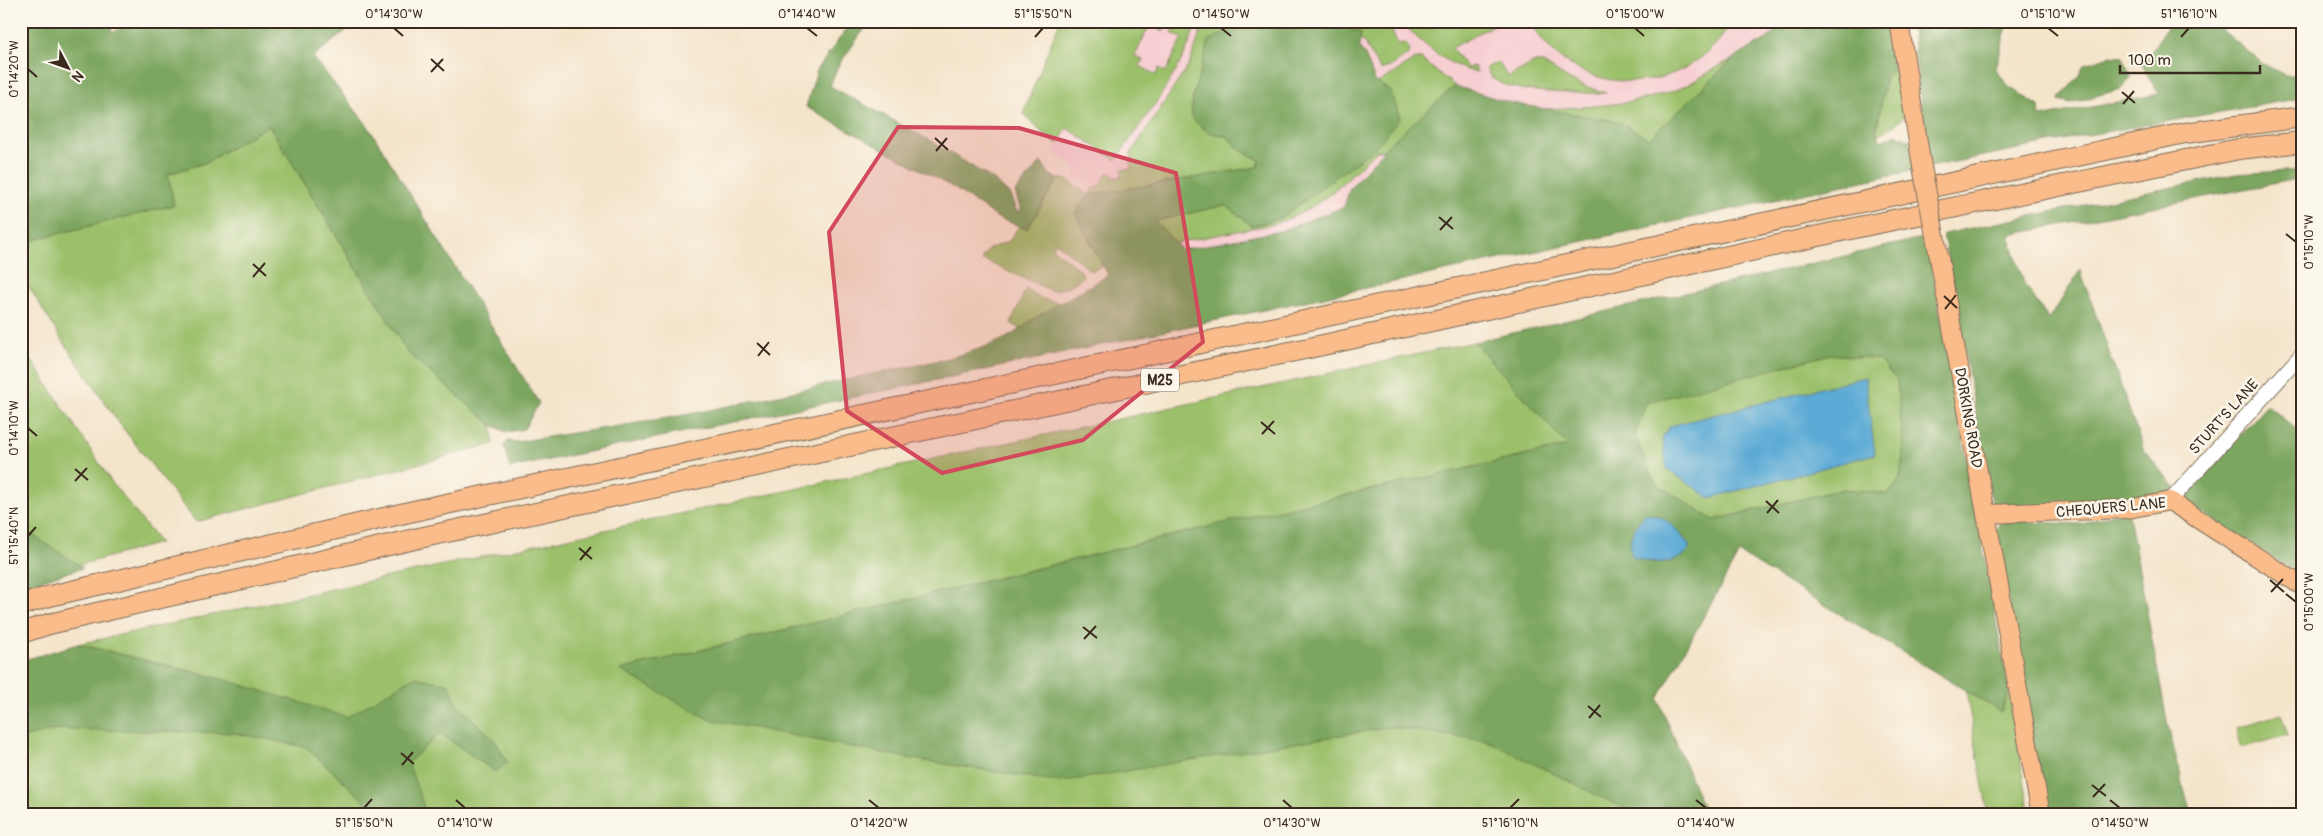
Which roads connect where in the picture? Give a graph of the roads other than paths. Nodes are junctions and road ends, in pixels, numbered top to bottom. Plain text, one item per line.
1 (1899, 21) edge
2 (2302, 117) edge
3 (2302, 142) edge
4 (2302, 354) edge
5 (2170, 501) junction
6 (1986, 514) junction
7 (2302, 586) edge
8 (21, 605) edge
9 (21, 633) edge
10 (2041, 815) edge

1 - 6 main road, DORKING ROAD, bridge
2 - 8 highway, M25
3 - 9 highway, M25
4 - 5 street, STURT'S LANE
5 - 6 main road, CHEQUERS LANE
5 - 7 main road, CHEQUERS LANE
6 - 10 main road, DORKING ROAD

